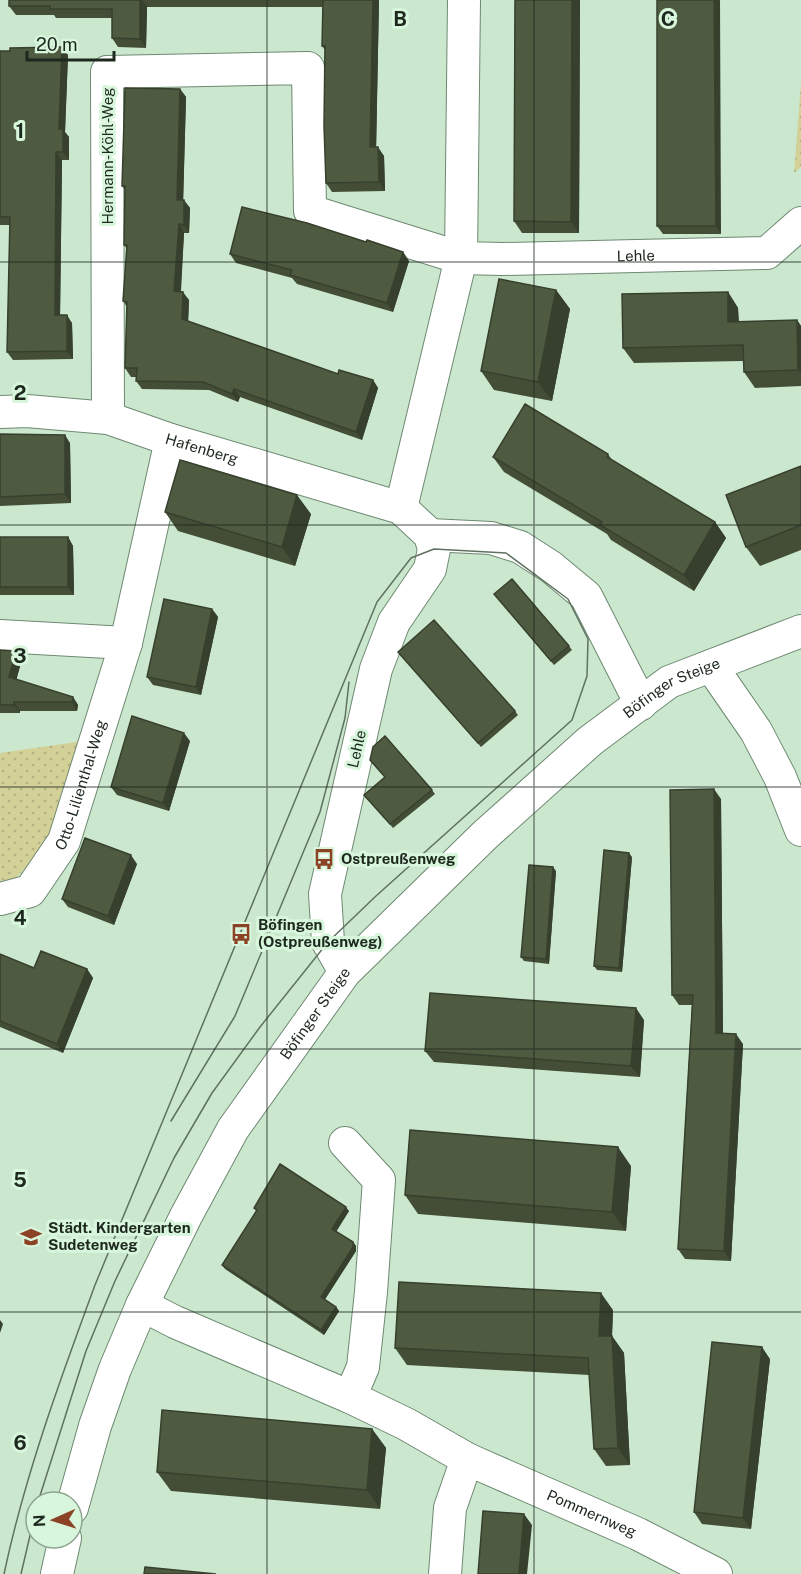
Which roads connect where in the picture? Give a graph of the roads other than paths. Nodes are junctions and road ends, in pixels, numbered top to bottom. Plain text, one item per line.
1 (464, 0) edge
2 (801, 223) edge
3 (461, 258) junction
4 (0, 412) edge
5 (108, 418) junction
6 (171, 440) junction
7 (401, 508) junction
8 (430, 535) junction
9 (801, 631) edge
10 (0, 636) edge
11 (126, 643) junction
12 (711, 666) junction
13 (641, 704) junction
14 (801, 830) edge
15 (0, 898) edge
16 (345, 972) junction
17 (345, 1143) dead end
18 (142, 1305) junction
19 (350, 1397) junction
20 (467, 1459) junction
21 (77, 1490) edge
22 (62, 1550) edge
23 (57, 1574) edge
24 (445, 1574) edge
25 (716, 1574) edge

1 - 3 street
2 - 3 street, Lehle
3 - 5 street, Hermann-Köhl-Weg
3 - 7 street
4 - 5 street, Hafenberg
5 - 6 street, Hafenberg
6 - 7 street, Hafenberg
6 - 11 street, Otto-Lilienthal-Weg
7 - 8 street
8 - 13 street
8 - 16 street, Lehle
9 - 12 street, Böfinger Steige
10 - 11 street
11 - 15 street, Otto-Lilienthal-Weg
12 - 13 street, Böfinger Steige
12 - 14 street
13 - 16 street, Böfinger Steige
16 - 18 street, Böfinger Steige
17 - 19 street
18 - 19 street, Pommernweg
18 - 21 street, Böfinger Steige
19 - 20 street, Pommernweg
20 - 24 street
20 - 25 street, Pommernweg
22 - 23 street

